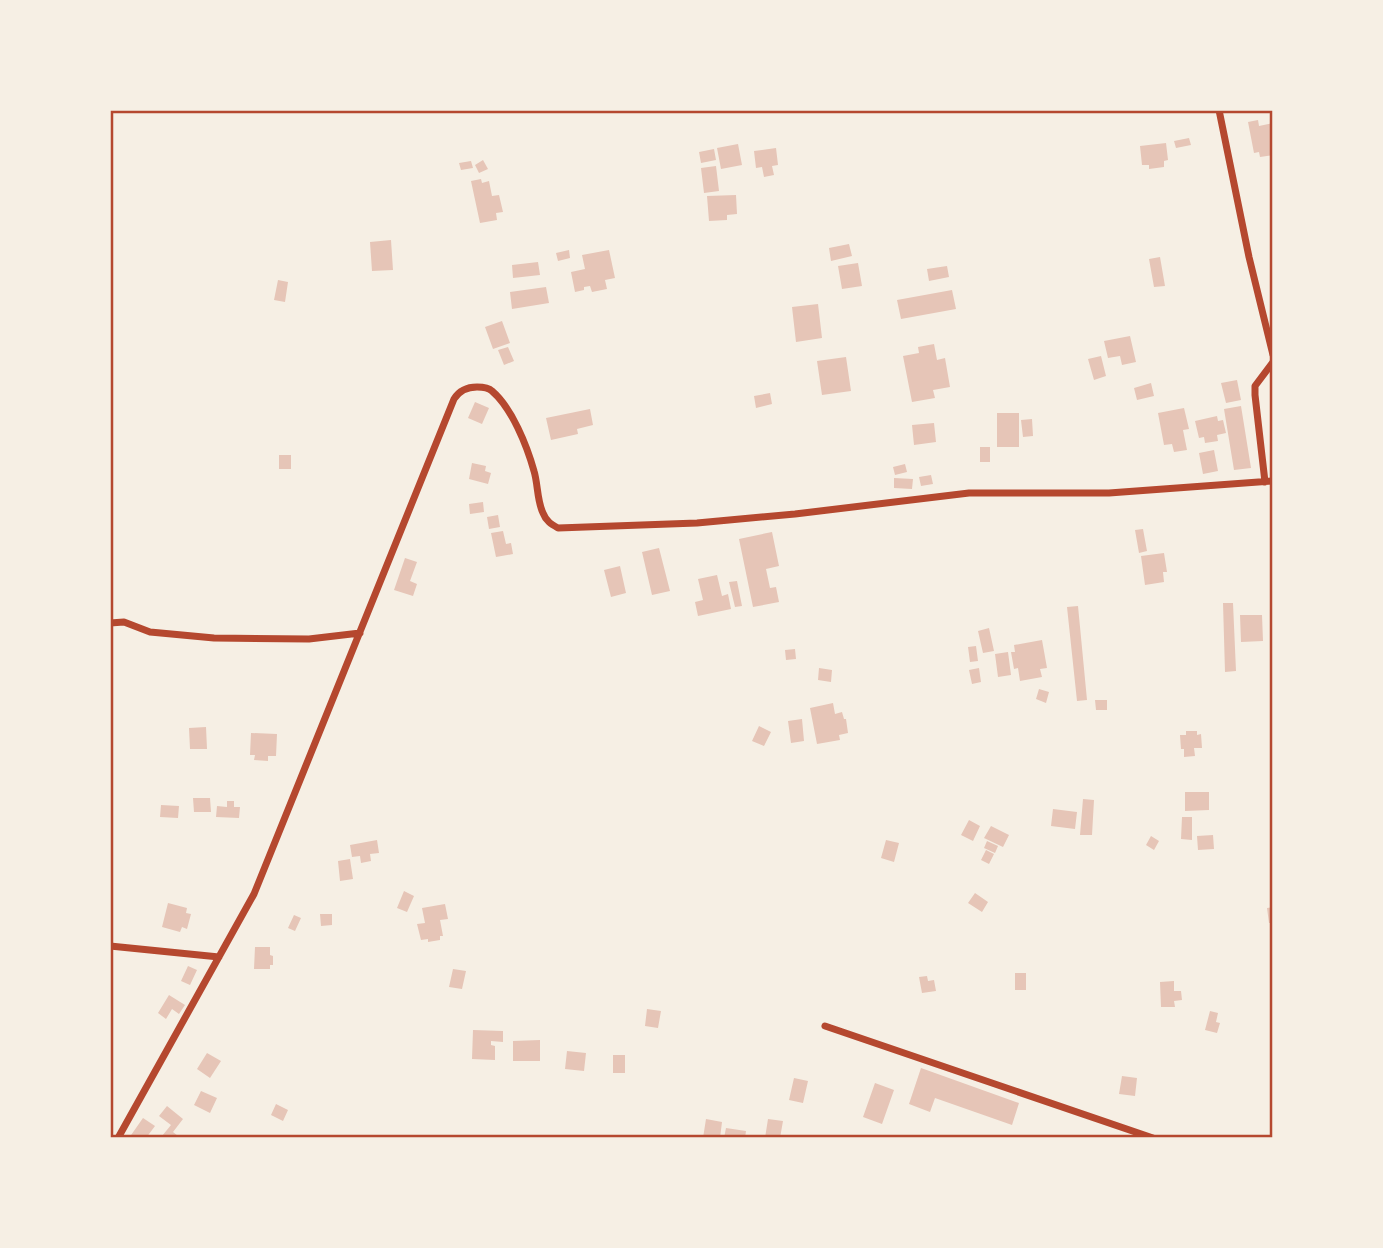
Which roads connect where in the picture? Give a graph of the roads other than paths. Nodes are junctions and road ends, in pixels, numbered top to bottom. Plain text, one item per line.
1 (1219, 110) edge
2 (1273, 355) edge
3 (1273, 362) edge
4 (1269, 481) edge
5 (110, 623) edge
6 (360, 634) junction
7 (110, 947) edge
8 (219, 957) junction
9 (825, 1026) dead end
10 (118, 1138) edge
11 (1153, 1138) edge

1 - 2 street
3 - 4 street
4 - 6 street
5 - 6 street
6 - 8 street
7 - 8 street
8 - 10 street
9 - 11 street

